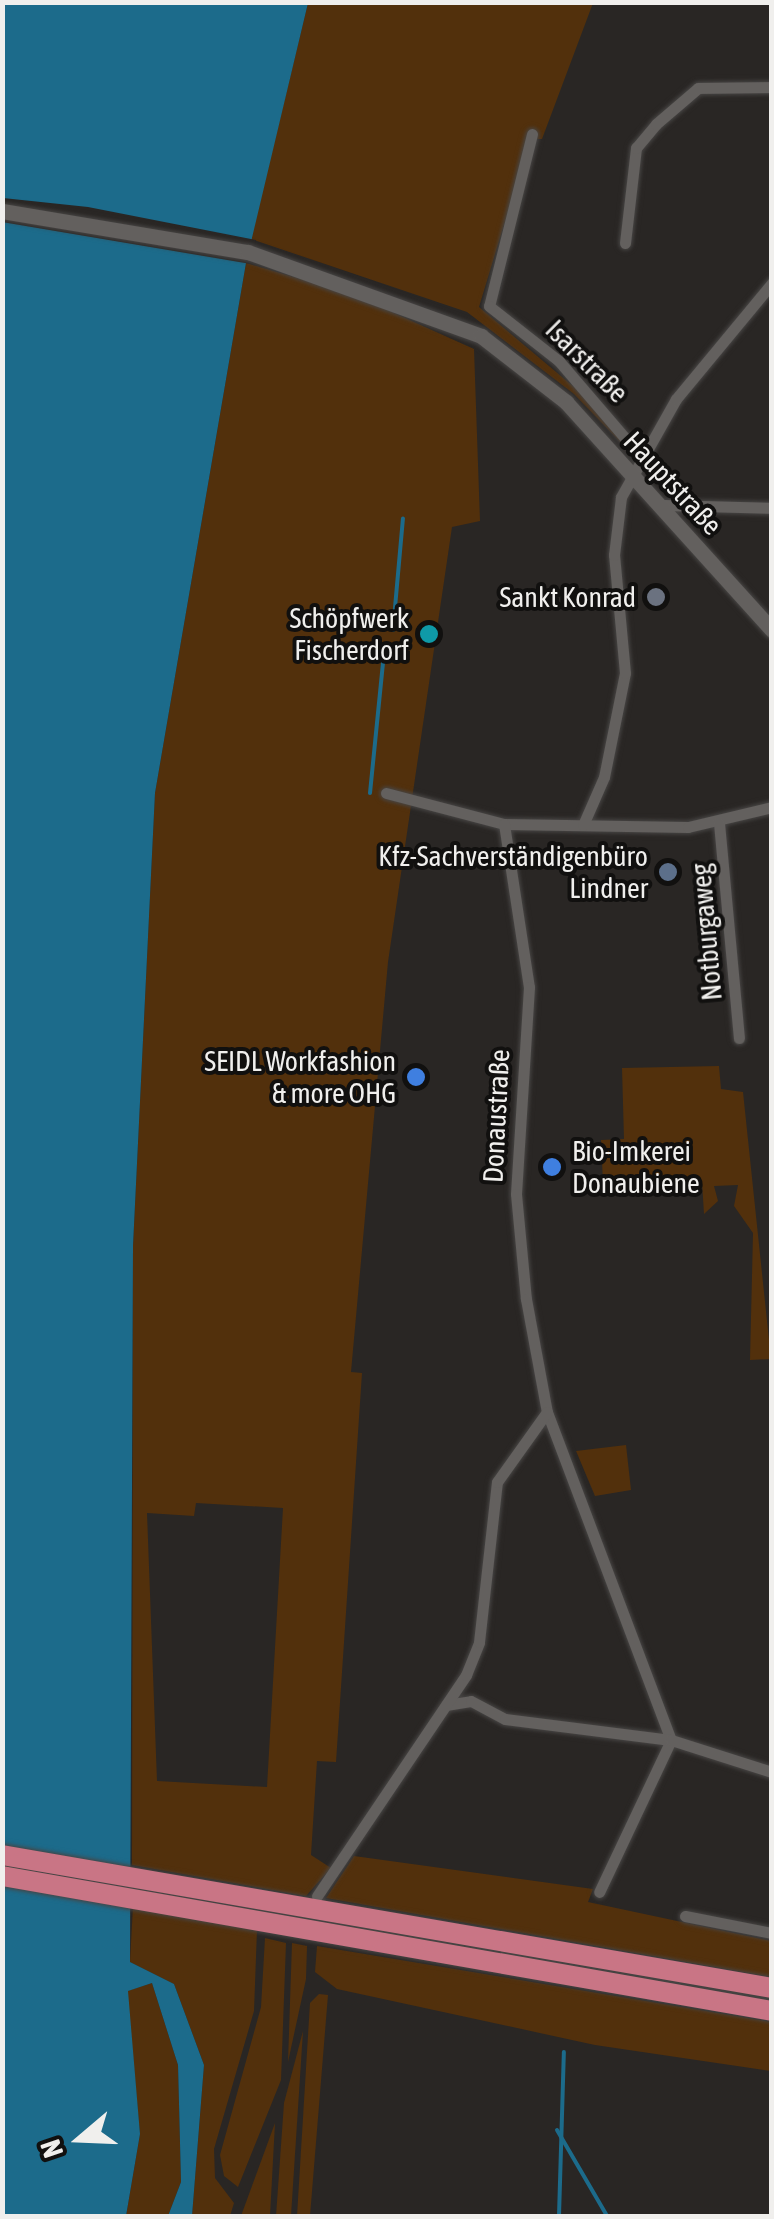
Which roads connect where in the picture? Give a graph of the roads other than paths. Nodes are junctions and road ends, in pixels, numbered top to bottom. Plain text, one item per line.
1 (772, 87) edge
2 (532, 134) dead end
3 (2, 211) edge
4 (625, 242) dead end
5 (772, 284) edge
6 (766, 300) edge
7 (644, 459) junction
8 (633, 476) junction
9 (660, 505) junction
10 (772, 508) edge
11 (772, 630) edge
12 (386, 793) dead end
13 (772, 806) edge
14 (719, 823) junction
15 (504, 824) junction
16 (584, 825) junction
17 (739, 1038) dead end
18 (547, 1412) junction
19 (530, 1444) junction
20 (564, 1448) junction
21 (466, 1675) junction
22 (471, 1701) junction
23 (446, 1705) junction
24 (671, 1740) junction
25 (772, 1772) edge
26 (2, 1854) edge
27 (2, 1876) edge
28 (600, 1892) dead end
29 (317, 1896) dead end
30 (685, 1916) dead end
31 (352, 1926) junction
32 (772, 1933) edge
33 (772, 1988) edge
34 (772, 2011) edge

1 - 4 street
2 - 7 street, Isarstraße
3 - 8 main road, Hauptstraße
5 - 6 street, Isarstraße
6 - 7 street, Isarstraße
7 - 8 street, Isarstraße
8 - 9 main road, Hauptstraße
8 - 16 street, Isarstraße
9 - 10 street
9 - 11 main road, Hauptstraße
12 - 15 street
13 - 14 street
14 - 16 street
14 - 17 street, Notburgaweg
15 - 16 street
15 - 18 street, Donaustraße
18 - 19 street
18 - 20 street, Donaustraße
19 - 20 street
19 - 21 street
20 - 24 street, Donaustraße
21 - 22 street
21 - 23 street
22 - 23 street
22 - 24 street
23 - 29 street
24 - 25 street
24 - 28 street
26 - 31 highway
27 - 31 highway
30 - 32 street
31 - 33 highway
31 - 34 highway

